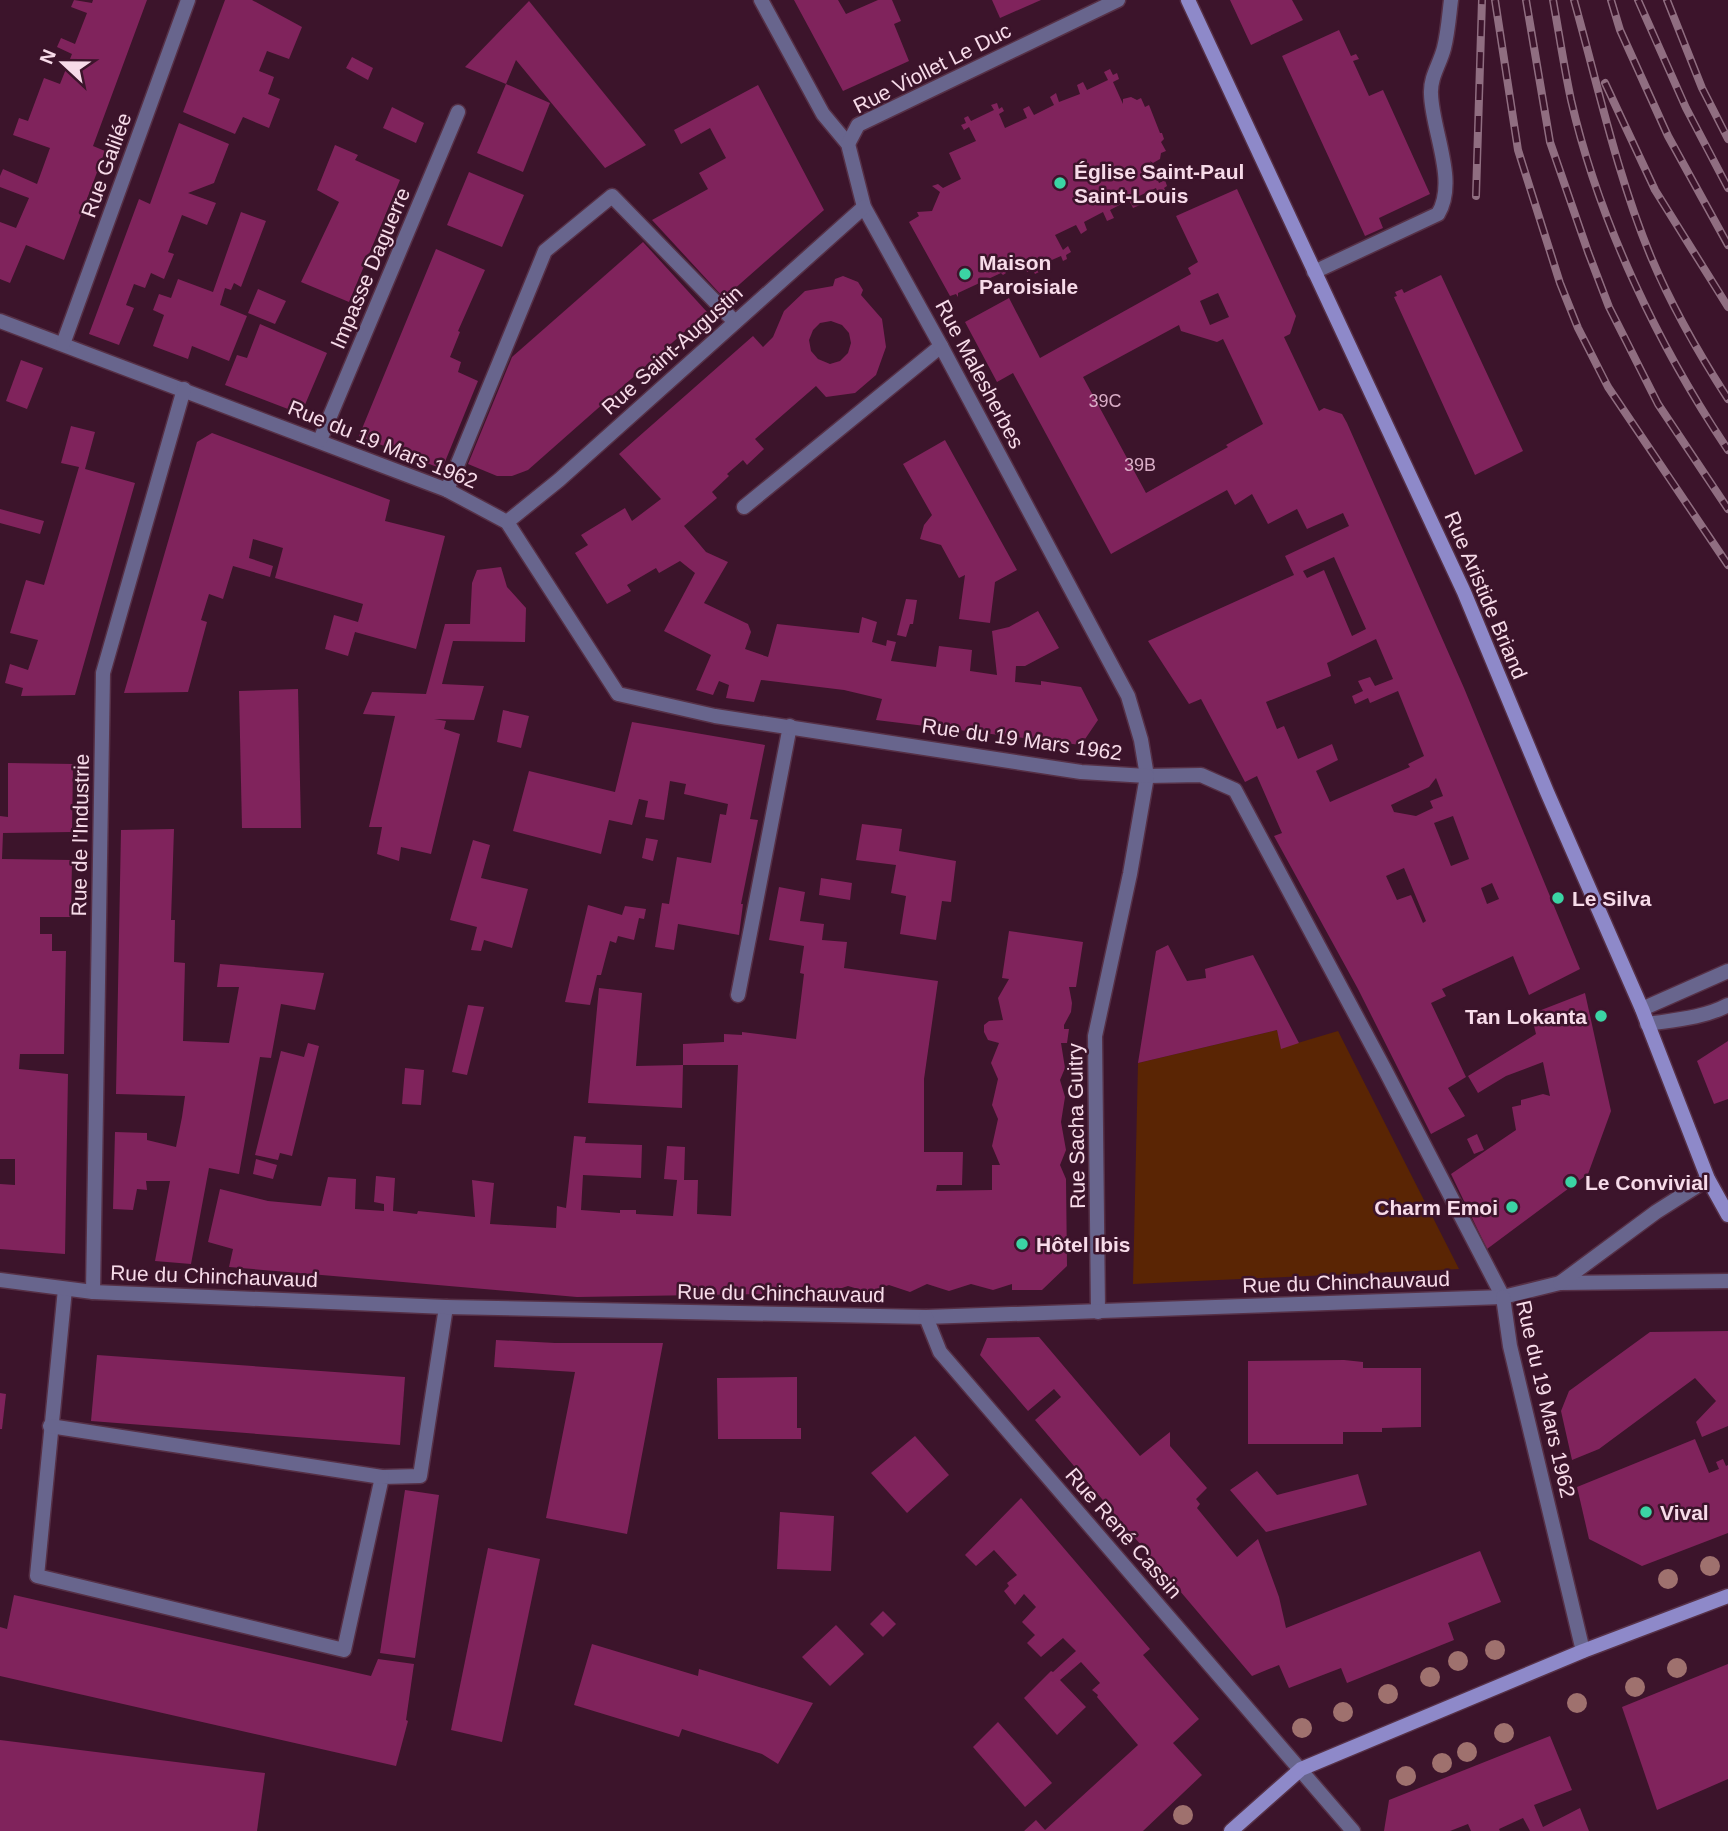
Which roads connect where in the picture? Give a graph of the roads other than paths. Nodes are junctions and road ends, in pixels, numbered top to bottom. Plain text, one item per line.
1 (188, 0) edge
2 (761, 0) edge
3 (1118, 0) edge
4 (1188, 0) edge
5 (1451, 0) edge
6 (458, 112) dead end
7 (848, 144) junction
8 (864, 207) junction
9 (1314, 272) junction
10 (0, 321) edge
11 (735, 322) junction
12 (63, 344) junction
13 (941, 346) junction
14 (184, 389) junction
15 (320, 440) junction
16 (447, 490) junction
17 (744, 507) dead end
18 (506, 522) junction
19 (790, 726) junction
20 (1147, 776) junction
21 (1728, 971) edge
22 (737, 995) dead end
23 (1728, 1005) edge
24 (1642, 1009) junction
25 (1647, 1024) junction
26 (1708, 1179) junction
27 (1728, 1215) edge
28 (0, 1280) edge
29 (1728, 1281) edge
30 (1560, 1283) junction
31 (65, 1289) junction
32 (93, 1292) junction
33 (1503, 1297) junction
34 (446, 1307) junction
35 (1098, 1312) junction
36 (926, 1317) junction
37 (50, 1426) junction
38 (382, 1477) junction
39 (1728, 1596) edge
40 (1583, 1651) junction
41 (1301, 1769) junction
42 (1231, 1831) edge
43 (1353, 1831) edge

1 - 12 street, Rue Galilée
2 - 7 street, Rue Malesherbes
3 - 7 street, Rue Viollet Le Duc
4 - 9 street, Rue Aristide Briand
5 - 9 street
6 - 15 street, Impasse Daguerre
7 - 8 street, Rue Malesherbes
8 - 11 street, Rue Saint-Augustin
8 - 13 street, Rue Malesherbes
9 - 24 street, Rue Aristide Briand
10 - 12 street, Rue du 19 Mars 1962
11 - 16 street
11 - 18 street, Rue Saint-Augustin
12 - 14 street, Rue du 19 Mars 1962
13 - 17 street
13 - 20 street, Rue Malesherbes
14 - 15 street, Rue du 19 Mars 1962
14 - 32 street, Rue de l'Industrie
15 - 16 street, Rue du 19 Mars 1962
16 - 18 street, Rue du 19 Mars 1962
18 - 19 street, Rue du 19 Mars 1962
19 - 20 street, Rue du 19 Mars 1962
19 - 22 street
20 - 33 street, Rue du 19 Mars 1962
20 - 35 street, Rue Sacha Guitry
21 - 24 street
23 - 25 street
24 - 25 street, Rue Aristide Briand
25 - 26 street, Rue Aristide Briand
26 - 27 street, Rue Aristide Briand
26 - 30 street, Rue du Chinchauvaud
28 - 31 street, Rue du Chinchauvaud
29 - 30 street, Rue du Chinchauvaud
30 - 33 street, Rue du Chinchauvaud
31 - 32 street, Rue du Chinchauvaud
31 - 37 street
32 - 34 street, Rue du Chinchauvaud
33 - 35 street, Rue du Chinchauvaud
33 - 40 street, Rue du 19 Mars 1962
34 - 36 street, Rue du Chinchauvaud
34 - 38 street
35 - 36 street, Rue du Chinchauvaud
36 - 41 street, Rue René Cassin
37 - 38 street
37 - 38 street
39 - 40 street
40 - 41 street
41 - 42 street
41 - 43 street, Rue René Cassin

